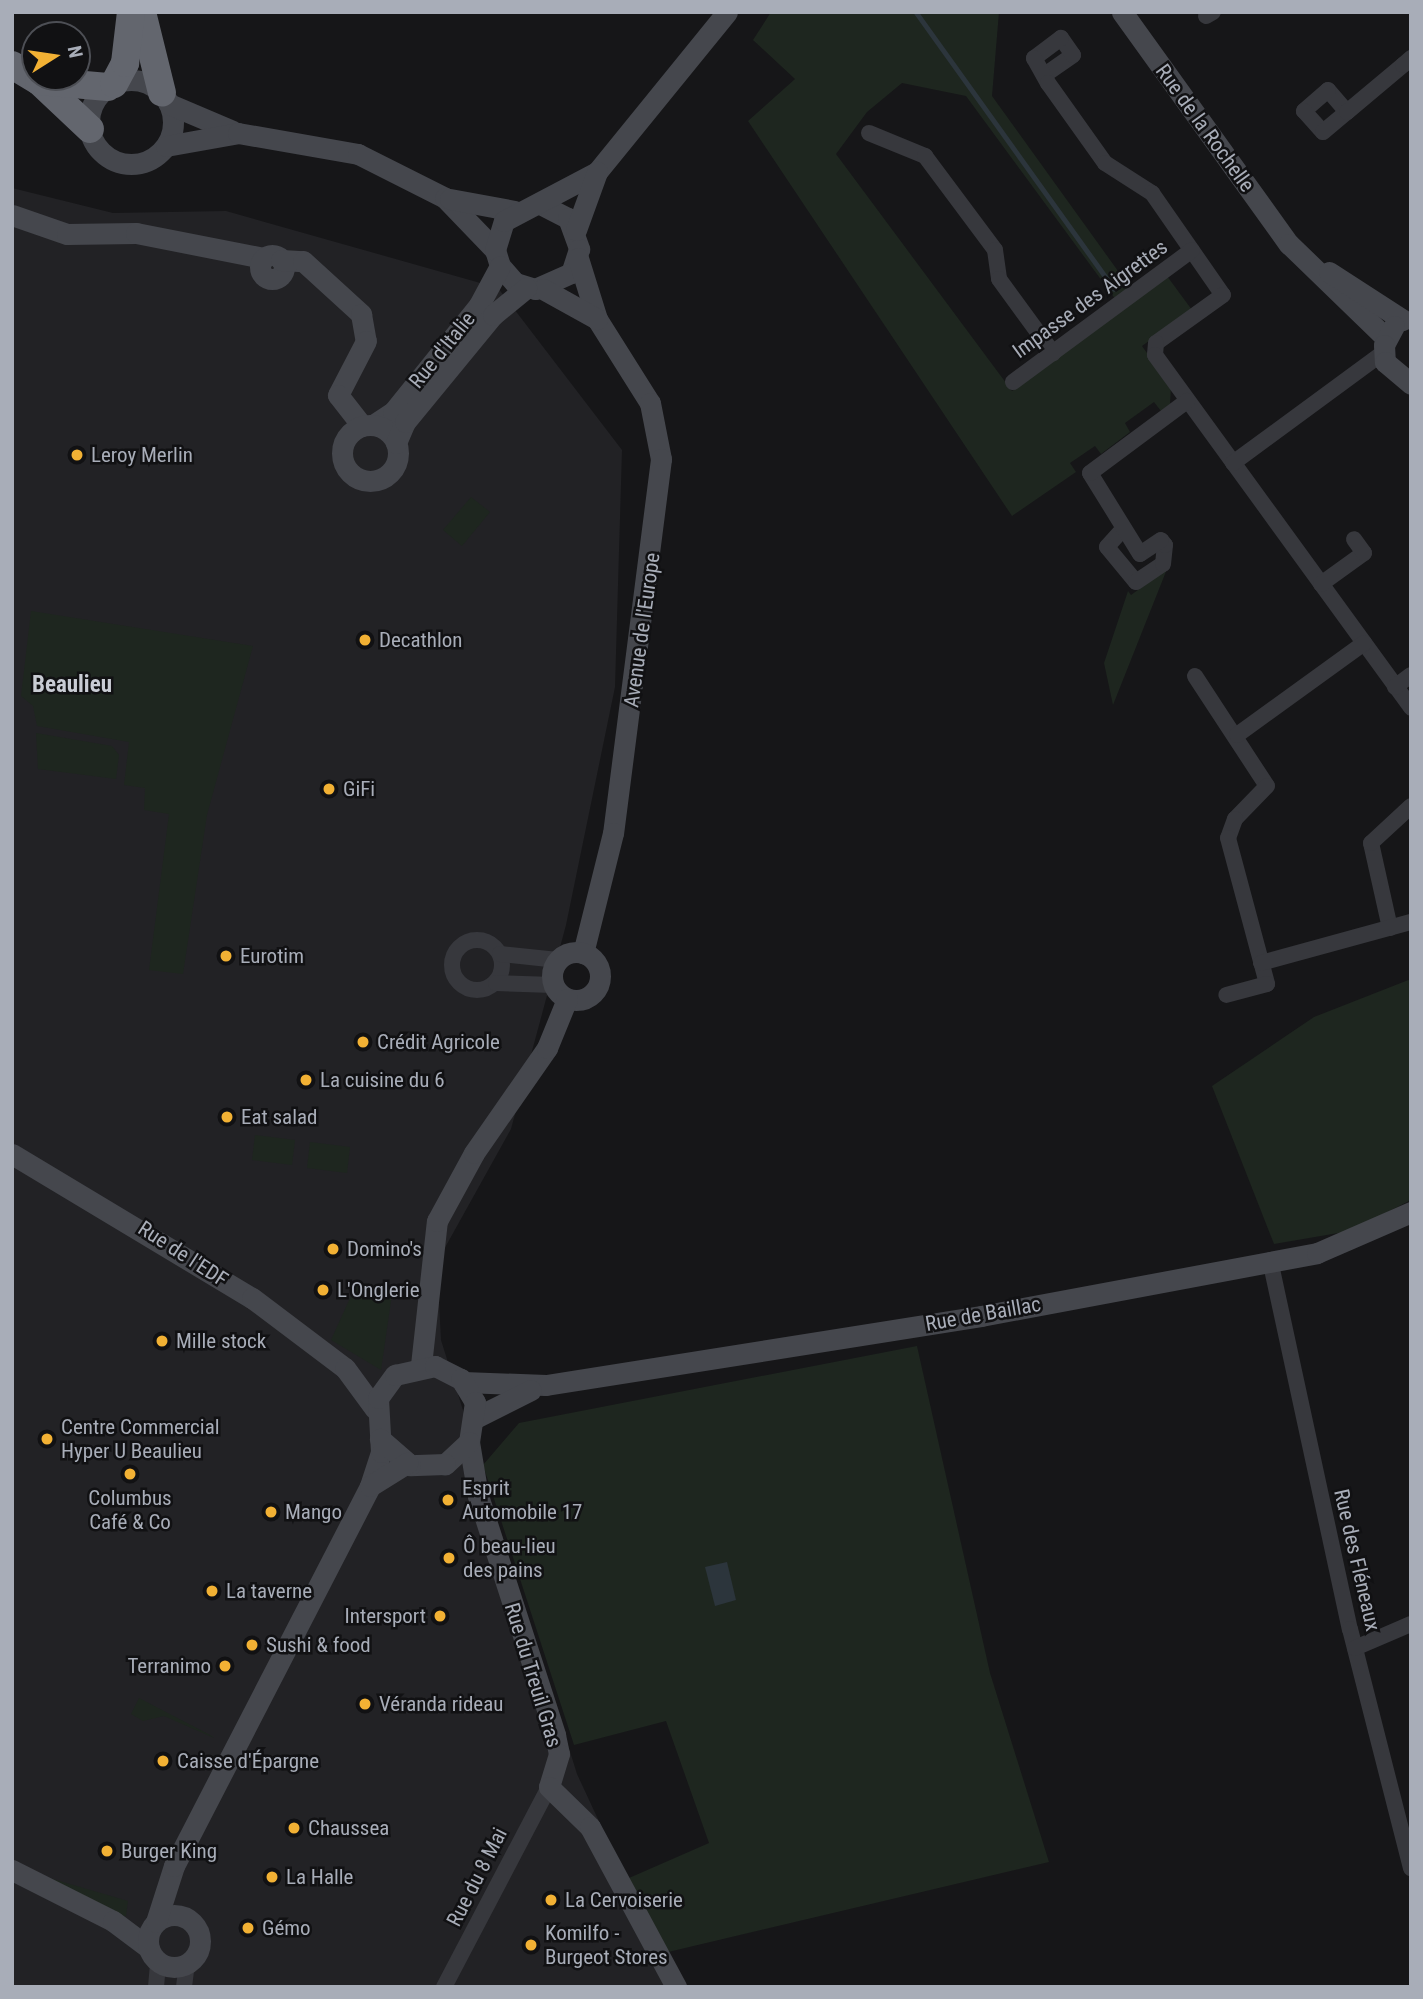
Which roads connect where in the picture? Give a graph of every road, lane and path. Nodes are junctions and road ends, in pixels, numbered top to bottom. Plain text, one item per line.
1 (131, 12) edge
2 (142, 12) edge
3 (727, 12) edge
4 (1122, 12) edge
5 (1411, 58) edge
6 (1046, 74) dead end
7 (91, 84) edge
8 (111, 85) junction
9 (50, 91) edge
10 (166, 98) junction
11 (1347, 113) dead end
12 (90, 129) junction
13 (238, 133) junction
14 (869, 133) dead end
15 (166, 146) junction
16 (597, 172) junction
17 (445, 198) junction
18 (541, 205) junction
19 (515, 211) junction
20 (12, 215) edge
21 (576, 230) junction
22 (1289, 244) junction
23 (1192, 250) junction
24 (497, 258) junction
25 (578, 258) junction
26 (535, 288) junction
27 (597, 318) junction
28 (1407, 319) edge
29 (1384, 345) junction
30 (1053, 353) junction
31 (1013, 382) dead end
32 (1411, 384) edge
33 (1187, 401) junction
34 (368, 426) junction
35 (396, 443) junction
36 (1233, 463) junction
37 (1123, 529) dead end
38 (1354, 539) dead end
39 (1321, 584) junction
40 (1364, 643) junction
41 (1195, 676) dead end
42 (1411, 676) edge
43 (1395, 687) junction
44 (1411, 708) edge
45 (1237, 735) junction
46 (1411, 806) edge
47 (1411, 922) edge
48 (1390, 928) junction
49 (583, 953) junction
50 (500, 954) junction
51 (558, 960) junction
52 (1261, 963) junction
53 (496, 982) junction
54 (560, 992) junction
55 (1226, 995) dead end
56 (12, 1154) edge
57 (1411, 1212) edge
58 (1270, 1260) junction
59 (421, 1365) junction
60 (345, 1368) junction
61 (391, 1379) junction
62 (463, 1382) junction
63 (546, 1385) junction
64 (375, 1409) junction
65 (477, 1418) junction
66 (380, 1439) junction
67 (469, 1442) junction
68 (407, 1464) junction
69 (445, 1464) junction
70 (370, 1486) junction
71 (478, 1496) junction
72 (1411, 1624) edge
73 (1355, 1648) junction
74 (549, 1787) junction
75 (1411, 1868) edge
76 (12, 1870) edge
77 (113, 1921) junction
78 (162, 1921) junction
79 (154, 1955) junction
80 (187, 1963) junction
81 (156, 1987) edge
82 (184, 1987) edge
83 (444, 1987) edge
84 (676, 1987) edge

1 - 8 highway
2 - 10 highway
3 - 16 street
4 - 22 street, Rue de la Rochelle
5 - 11 street
6 - 23 street
7 - 8 highway
8 - 10 street
8 - 12 street
9 - 12 highway
10 - 13 street
10 - 15 street
12 - 15 street
13 - 15 street
13 - 17 street
14 - 30 street
16 - 18 street
16 - 21 street
17 - 19 street
17 - 24 street
18 - 19 street
18 - 21 street
19 - 24 street
20 - 34 street
21 - 25 street
22 - 28 street, Rue de la Rochelle
22 - 29 street, Rue de la Rochelle
23 - 30 street, Impasse des Aigrettes
23 - 33 street
24 - 26 street
24 - 34 street, Rue d'Italie
25 - 26 street
25 - 27 street, Avenue de l'Europe
26 - 27 street, Avenue de l'Europe
26 - 35 street, Rue d'Italie
27 - 49 street, Avenue de l'Europe
28 - 29 street
29 - 32 street, Rue de la Rochelle
29 - 36 street
30 - 31 street, Impasse des Aigrettes
33 - 36 street
33 - 37 street
34 - 35 street
34 - 35 street
36 - 39 street
38 - 39 street
39 - 40 street
40 - 43 street
40 - 45 street
41 - 45 street
42 - 43 street
43 - 44 street
45 - 52 street
46 - 48 street
47 - 48 street
48 - 52 street
49 - 51 street
49 - 54 street
50 - 51 street
50 - 53 street
50 - 53 street
51 - 54 street
52 - 55 street
53 - 54 street
54 - 59 street
56 - 60 street, Rue de l'EDF
57 - 58 street, Rue de Baillac
58 - 63 street, Rue de Baillac
58 - 73 street, Rue des Fléneaux
59 - 61 street
59 - 62 street
60 - 61 street, Rue de l'EDF
60 - 64 street, Rue de l'EDF
61 - 64 street
62 - 63 street, Rue de Baillac
62 - 65 street
63 - 65 street, Rue de Baillac
64 - 66 street
65 - 67 street
66 - 68 street
66 - 70 street
67 - 69 street
67 - 71 street, Rue du Treuil Gras
68 - 69 street
68 - 70 street
69 - 71 street, Rue du Treuil Gras
70 - 78 street
71 - 74 street, Rue du Treuil Gras
72 - 73 street
73 - 75 street, Rue des Fléneaux
74 - 83 street, Rue du 8 Mai
74 - 84 street
76 - 77 street
77 - 78 street
77 - 79 street
78 - 79 street
78 - 80 street
79 - 80 street
79 - 81 street
80 - 82 street

